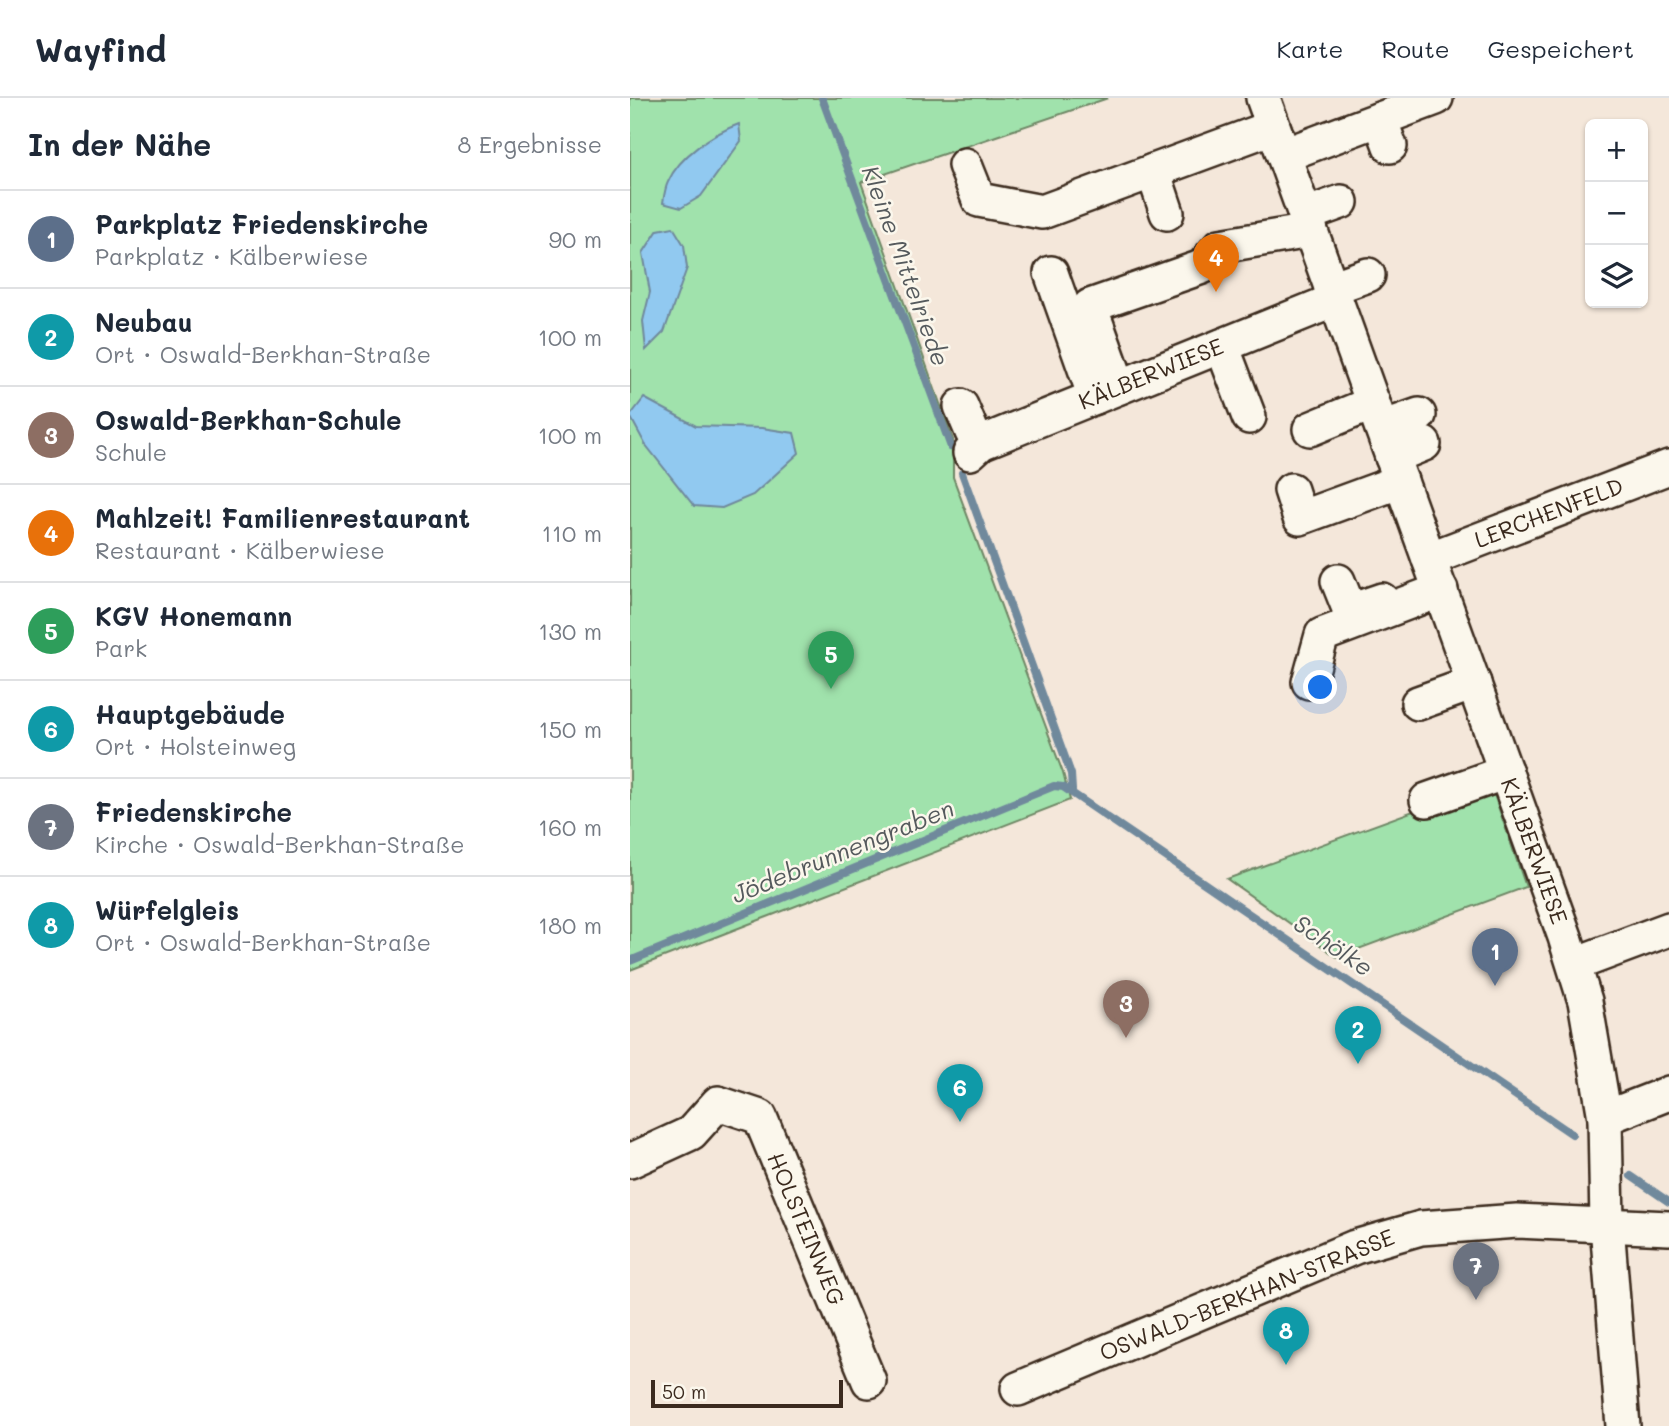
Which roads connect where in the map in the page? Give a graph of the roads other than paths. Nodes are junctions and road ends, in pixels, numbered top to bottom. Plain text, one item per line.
1 (1436, 98) edge
2 (1275, 131) edge
3 (1220, 163) dead end
4 (965, 165) dead end
5 (1153, 171) junction
6 (1341, 202) dead end
7 (1167, 213) dead end
8 (1307, 221) junction
9 (1364, 267) dead end
10 (1051, 273) dead end
11 (1331, 287) junction
12 (1222, 345) junction
13 (1107, 392) junction
14 (961, 406) dead end
15 (1250, 417) dead end
16 (1310, 429) dead end
17 (1422, 430) dead end
18 (1390, 452) junction
19 (1669, 467) edge
20 (1291, 490) dead end
21 (1317, 522) dead end
22 (1436, 576) junction
23 (1338, 581) dead end
24 (1309, 682) dead end
25 (1474, 683) junction
26 (1418, 703) dead end
27 (1506, 772) junction
28 (1427, 800) dead end
29 (1669, 929) edge
30 (1575, 964) junction
31 (1669, 1093) edge
32 (1605, 1118) junction
33 (630, 1161) edge
34 (1607, 1225) junction
35 (1669, 1228) edge
36 (869, 1381) dead end
37 (1018, 1389) dead end
38 (1623, 1426) edge

1 - 2 street
2 - 3 street
2 - 5 street
2 - 8 street, KÄLBERWIESE
4 - 5 street
5 - 7 street
6 - 8 street
8 - 11 street, KÄLBERWIESE
8 - 13 street
9 - 11 street
10 - 13 street
11 - 12 street, KÄLBERWIESE
11 - 18 street, KÄLBERWIESE
12 - 13 street, KÄLBERWIESE
12 - 15 street
13 - 14 street, KÄLBERWIESE
16 - 18 street
17 - 18 street
18 - 20 street
18 - 21 street
18 - 22 street, KÄLBERWIESE
19 - 22 street, LERCHENFELD
22 - 23 street
22 - 24 street
22 - 25 street, KÄLBERWIESE
25 - 26 street
25 - 27 street, KÄLBERWIESE
27 - 28 street
27 - 30 street, KÄLBERWIESE
29 - 30 street
30 - 32 street, KÄLBERWIESE
31 - 32 street
32 - 34 street, KÄLBERWIESE
33 - 36 street, HOLSTEINWEG
34 - 35 street, OSWALD-BERKHAN-STRASSE
34 - 37 street, OSWALD-BERKHAN-STRASSE
34 - 38 street, KÄLBERWIESE

